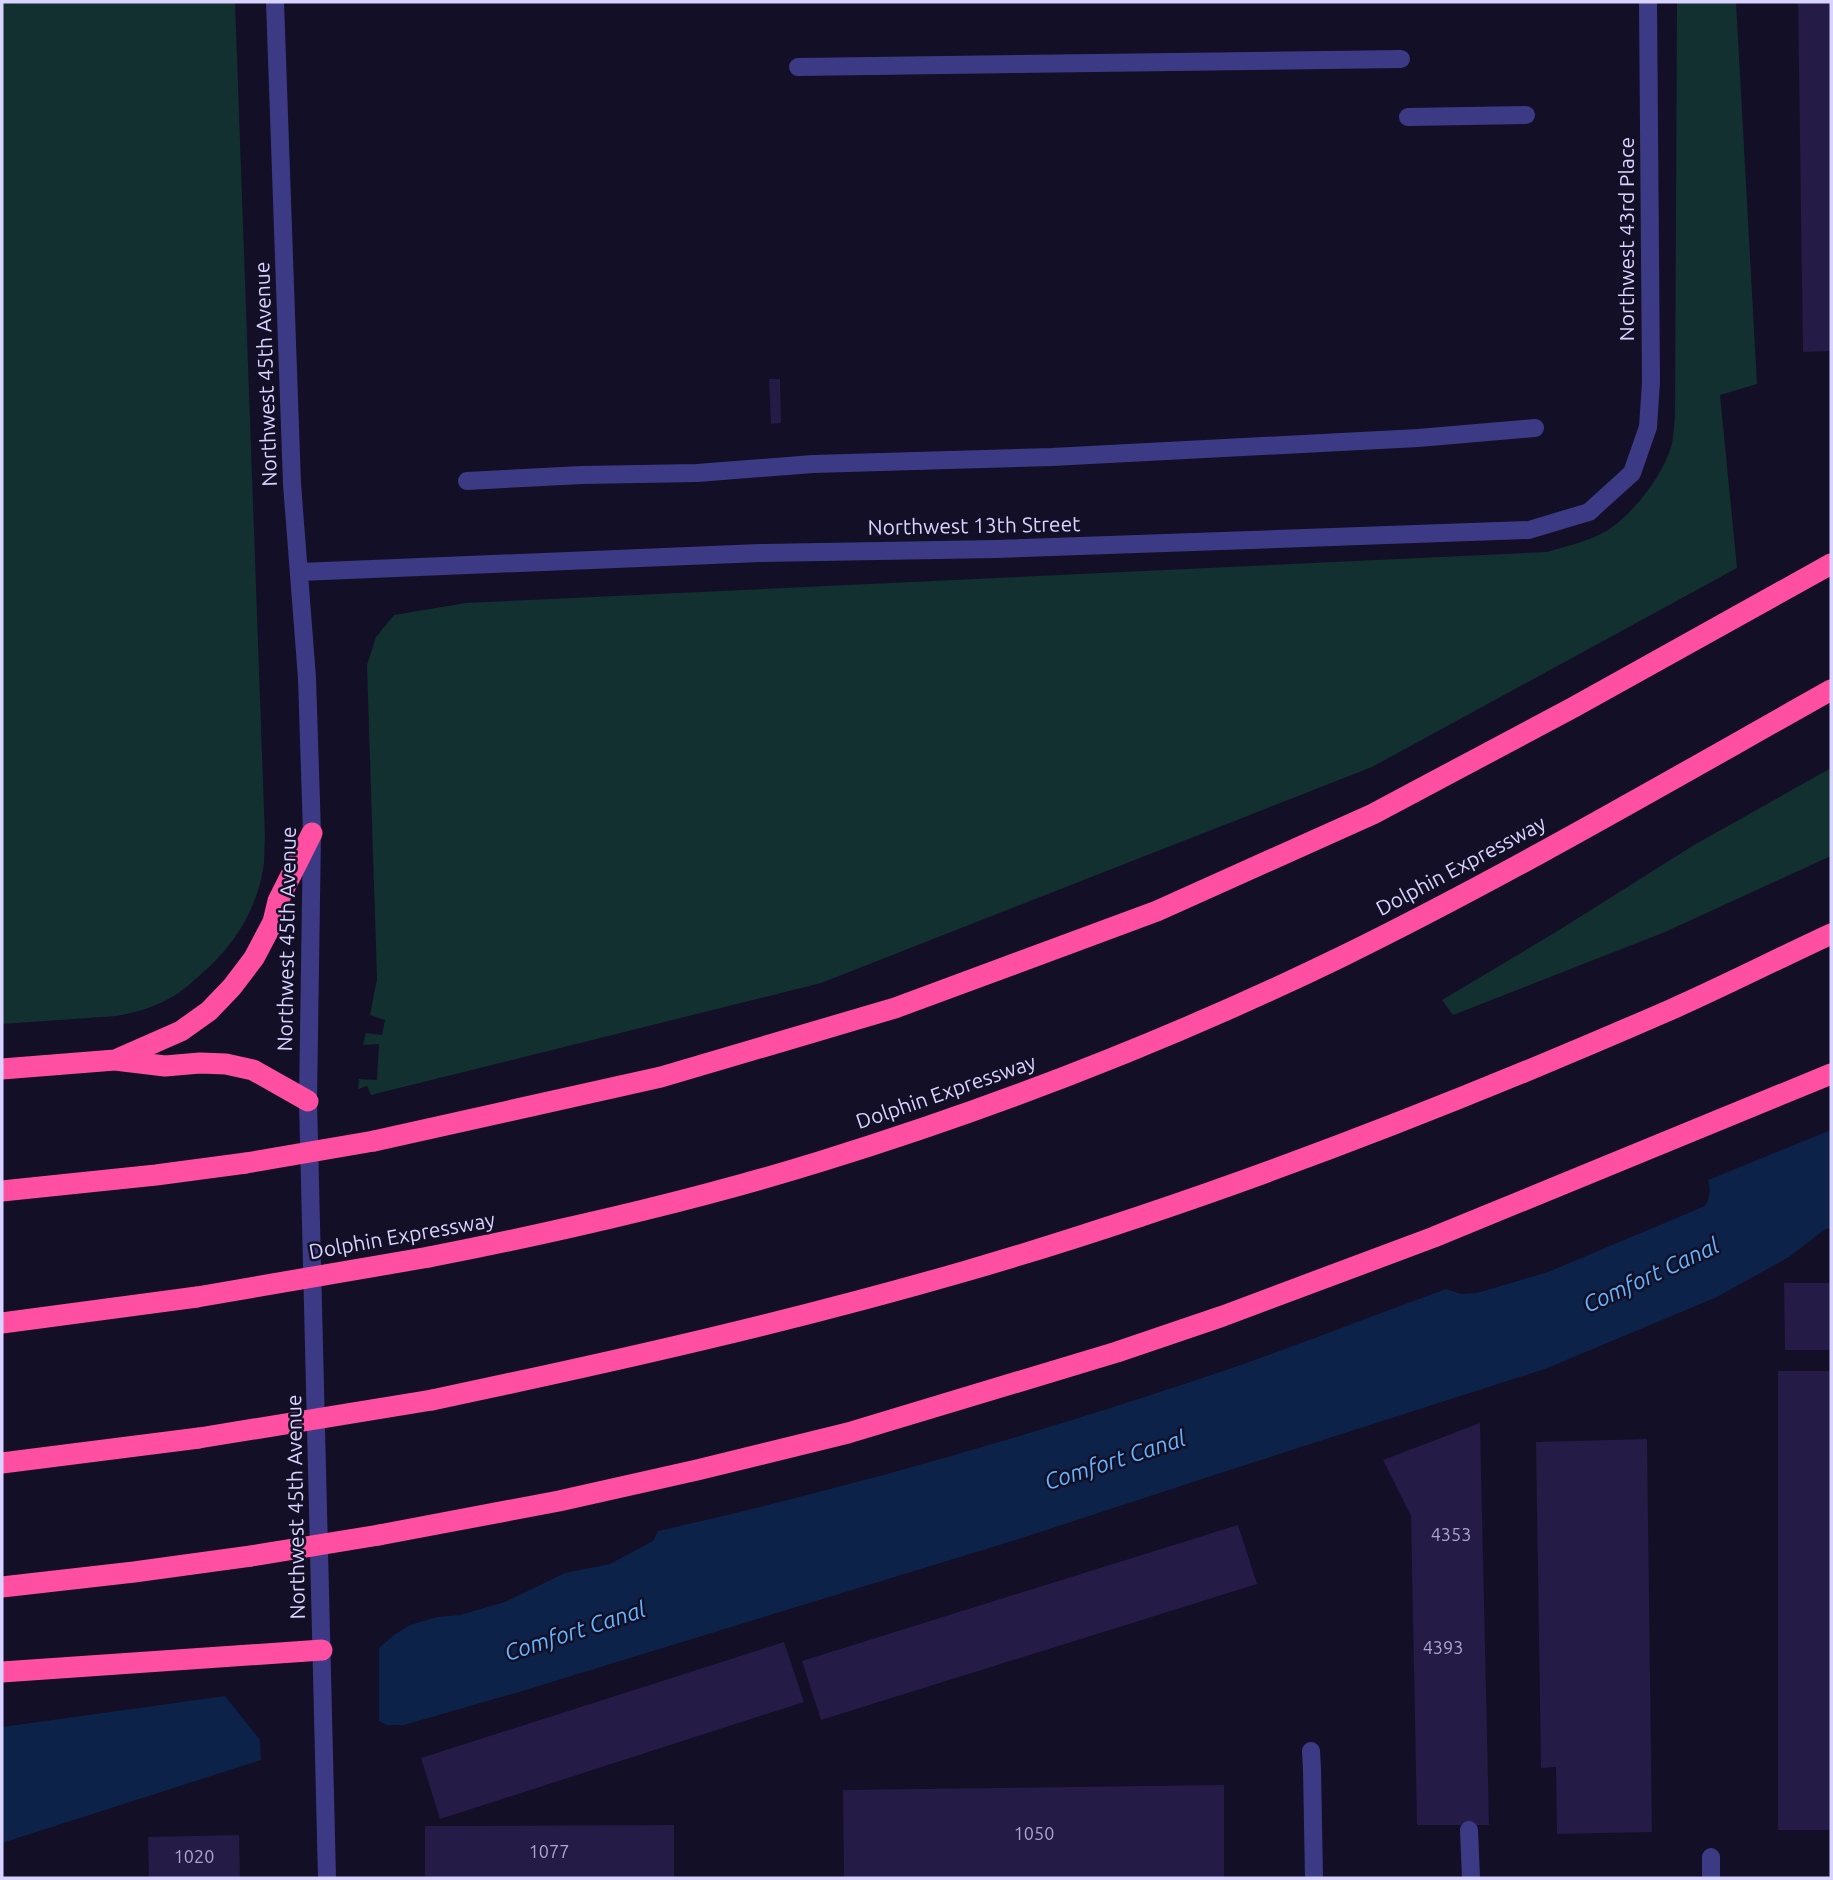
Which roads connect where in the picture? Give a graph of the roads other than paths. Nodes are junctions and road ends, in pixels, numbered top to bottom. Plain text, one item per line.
1 (275, 2) edge
2 (1648, 2) edge
3 (1401, 59) dead end
4 (798, 67) dead end
5 (1527, 115) dead end
6 (1408, 117) dead end
7 (1535, 428) dead end
8 (1632, 473) joint
9 (467, 481) dead end
10 (1831, 564) edge
11 (300, 572) junction
12 (1831, 690) edge
13 (312, 833) junction
14 (1831, 934) edge
15 (115, 1060) junction
16 (2, 1069) edge
17 (1831, 1074) edge
18 (309, 1101) junction
19 (2, 1191) edge
20 (2, 1323) edge
21 (2, 1463) edge
22 (2, 1587) edge
23 (322, 1650) junction
24 (2, 1672) edge
25 (1311, 1760) dead end
26 (1469, 1830) dead end
27 (1711, 1857) dead end
28 (327, 1878) edge
29 (1314, 1878) edge
30 (1471, 1878) edge
31 (1711, 1878) edge

1 - 11 street, Northwest 45th Avenue
2 - 8 street, Northwest 43rd Place
3 - 4 street
5 - 6 street
7 - 9 street
8 - 11 street, Northwest 13th Street
10 - 19 highway, bridge
11 - 13 street, Northwest 45th Avenue
12 - 20 highway, Dolphin Expressway, bridge
13 - 15 highway
13 - 18 street, Northwest 45th Avenue
14 - 21 highway, bridge
15 - 16 highway
15 - 18 highway
17 - 22 highway, bridge
18 - 23 street, Northwest 45th Avenue
23 - 24 highway
23 - 28 street, Northwest 45th Avenue
25 - 29 street
26 - 30 street
27 - 31 street

